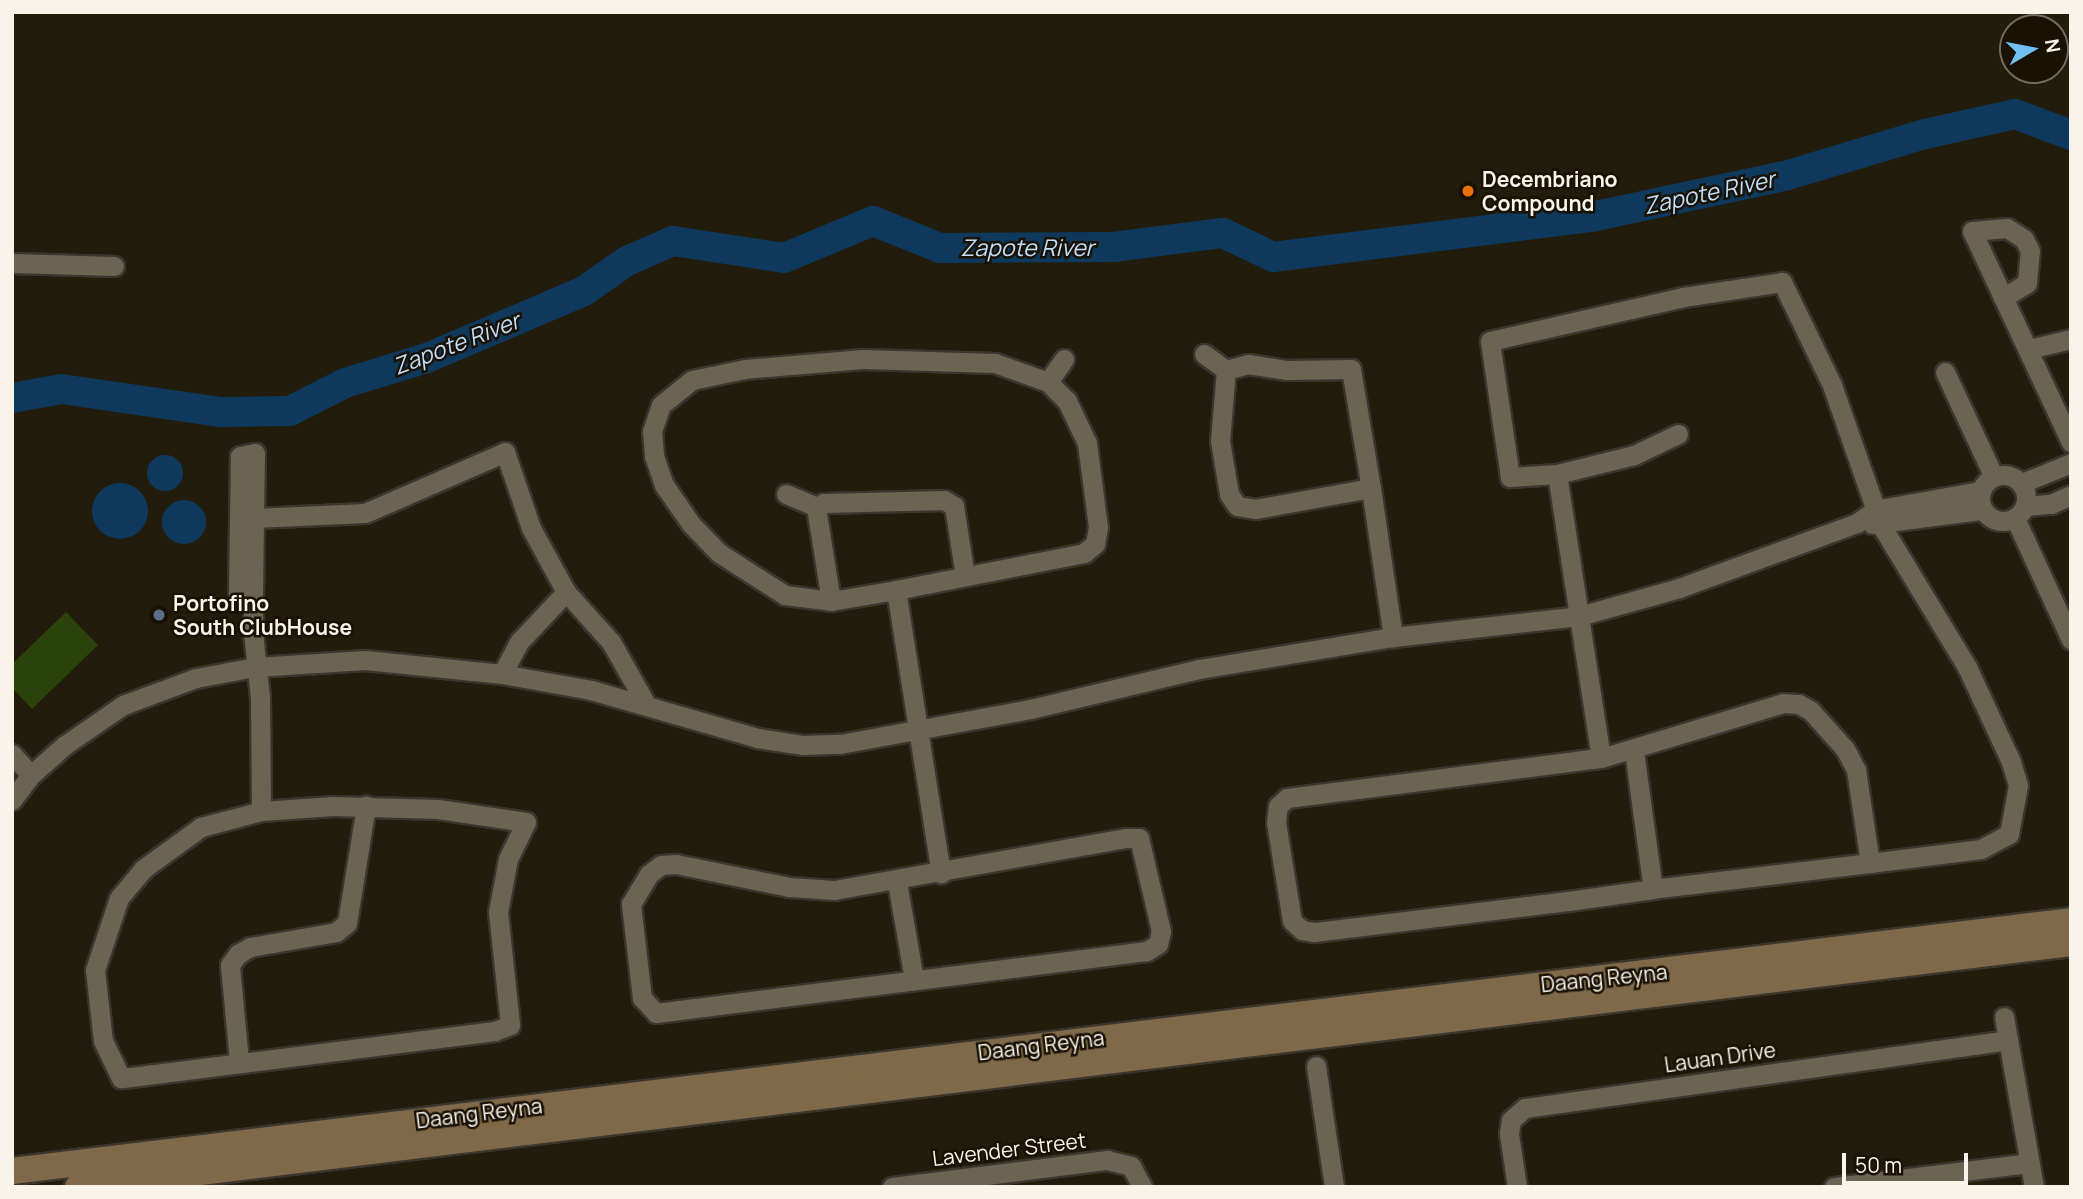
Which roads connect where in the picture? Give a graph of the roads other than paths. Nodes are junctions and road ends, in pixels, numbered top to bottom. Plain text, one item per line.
1 (12, 262) edge
2 (114, 266) dead end
3 (2003, 298) dead end
4 (2071, 339) edge
5 (2029, 349) junction
6 (1204, 354) dead end
7 (1064, 359) dead end
8 (1226, 370) junction
9 (1945, 372) dead end
10 (1048, 382) junction
11 (1678, 434) dead end
12 (2070, 440) edge
13 (2071, 463) edge
14 (1557, 474) junction
15 (2022, 483) junction
16 (1371, 488) junction
17 (1986, 492) junction
18 (786, 494) dead end
19 (2071, 495) edge
20 (816, 507) junction
21 (2020, 512) junction
22 (1878, 517) junction
23 (254, 518) junction
24 (965, 576) junction
25 (896, 590) junction
26 (566, 592) junction
27 (831, 601) junction
28 (253, 602) junction
29 (1579, 616) junction
30 (1393, 637) junction
31 (2071, 640) edge
32 (255, 667) junction
33 (502, 674) junction
34 (648, 706) junction
35 (920, 731) junction
36 (1634, 751) junction
37 (12, 754) edge
38 (1601, 758) junction
39 (31, 775) junction
40 (12, 800) edge
41 (366, 806) junction
42 (261, 811) junction
43 (1870, 863) junction
44 (941, 873) junction
45 (897, 882) junction
46 (1653, 889) junction
47 (2071, 921) edge
48 (2071, 943) edge
49 (914, 979) junction
50 (2004, 1017) dead end
51 (1299, 1025) junction
52 (2008, 1040) junction
53 (239, 1061) junction
54 (1316, 1066) dead end
55 (2030, 1163) junction
56 (12, 1171) edge
57 (986, 1181) edge
58 (1905, 1182) edge
59 (78, 1187) edge
60 (892, 1187) edge
61 (1142, 1187) edge
62 (1334, 1187) edge
63 (1517, 1187) edge
64 (1834, 1187) edge
65 (2034, 1187) edge

1 - 2 street
3 - 5 street
4 - 5 street
5 - 12 street
6 - 8 street
7 - 10 street
8 - 16 street
8 - 16 street
9 - 17 street
10 - 24 street
10 - 27 street
11 - 14 street
13 - 15 street
14 - 22 street
14 - 29 street
15 - 17 street
15 - 21 street
16 - 30 street
17 - 21 street
17 - 22 street
18 - 20 street
19 - 21 street
20 - 24 street
20 - 27 street
21 - 31 street
22 - 29 street
22 - 43 street
23 - 26 street
23 - 28 street
23 - 28 street
24 - 25 street
25 - 27 street
25 - 35 street
26 - 33 street
26 - 34 street
28 - 32 street
29 - 30 street
29 - 38 street
30 - 35 street
32 - 33 street
32 - 39 street
32 - 42 street
33 - 34 street
34 - 35 street
35 - 44 street
36 - 38 street
36 - 43 street
36 - 46 street
37 - 39 street
38 - 46 street
39 - 40 street
41 - 42 street
41 - 53 street
41 - 53 street
42 - 53 street
43 - 46 street
44 - 45 street
44 - 49 street
45 - 49 street
45 - 49 street
47 - 51 main road, Daang Reyna
48 - 51 main road, Daang Reyna
50 - 52 street
51 - 56 main road, Daang Reyna
51 - 59 main road, Daang Reyna
52 - 55 street
52 - 63 street, Lauan Drive
54 - 62 street
55 - 58 street
55 - 65 street
57 - 60 street, Lavender Street
57 - 61 street, Lavender Street
58 - 64 street

